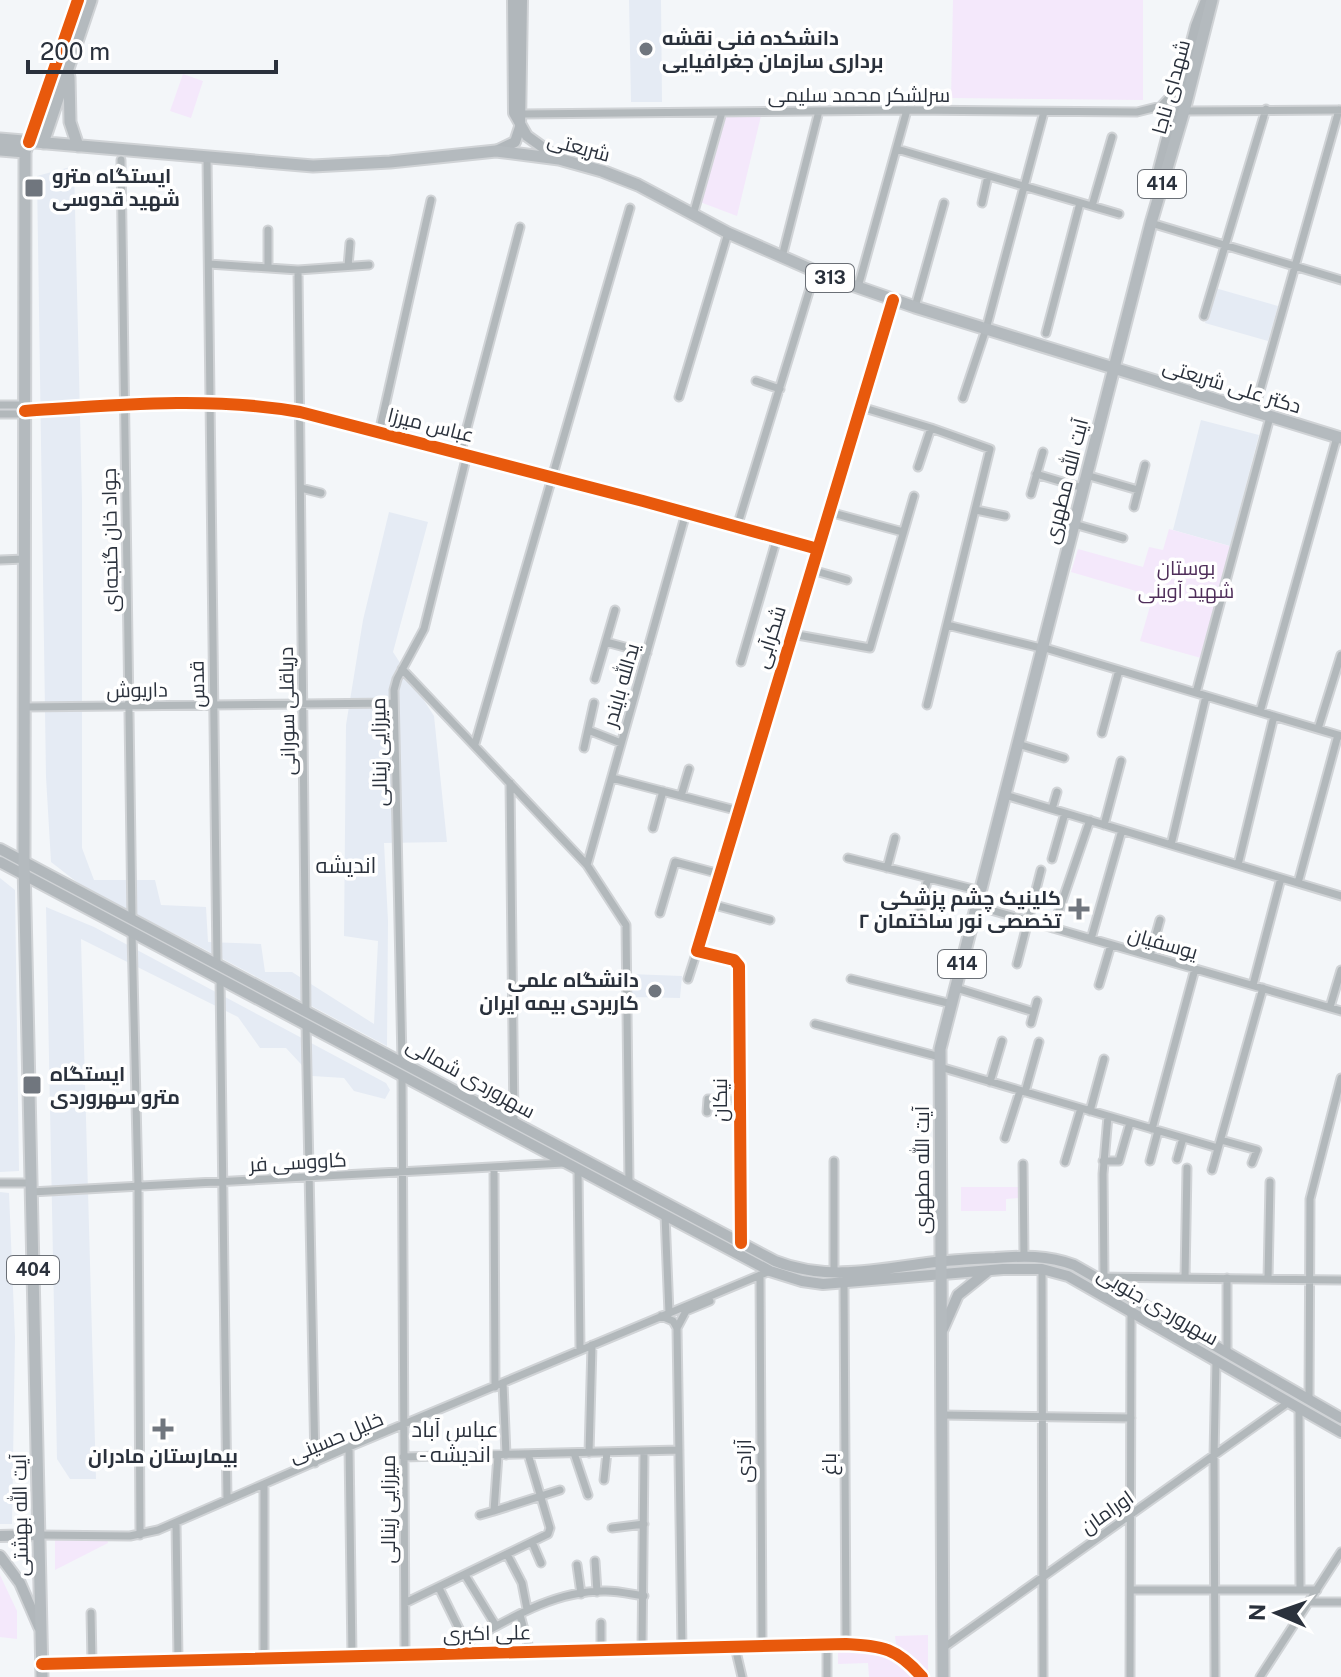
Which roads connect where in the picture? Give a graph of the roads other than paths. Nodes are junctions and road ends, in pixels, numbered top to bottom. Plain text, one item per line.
1 (78, 0) edge
2 (91, 0) edge
3 (513, 0) edge
4 (522, 0) edge
5 (1209, 0) edge
6 (518, 48) junction
7 (70, 64) junction
8 (1182, 81) junction
9 (1266, 109) junction
10 (907, 110) junction
11 (1340, 110) edge
12 (819, 111) junction
13 (1184, 111) junction
14 (722, 112) junction
15 (1044, 112) junction
16 (522, 114) junction
17 (520, 127) junction
18 (1112, 137) dead end
19 (0, 139) edge
20 (43, 143) junction
21 (78, 146) junction
22 (27, 147) junction
23 (897, 149) junction
24 (0, 150) edge
25 (496, 151) junction
26 (121, 155) junction
27 (207, 158) junction
28 (559, 159) junction
29 (988, 176) junction
30 (1024, 187) junction
31 (431, 200) dead end
32 (944, 203) dead end
33 (982, 203) dead end
34 (1080, 203) junction
35 (1092, 206) junction
36 (630, 208) dead end
37 (1119, 214) dead end
38 (693, 215) junction
39 (1152, 218) junction
40 (1182, 221) dead end
41 (520, 227) dead end
42 (268, 230) dead end
43 (1178, 232) junction
44 (728, 233) junction
45 (350, 243) dead end
46 (1225, 246) junction
47 (782, 257) junction
48 (209, 264) junction
49 (369, 265) dead end
50 (348, 266) junction
51 (1295, 266) junction
52 (268, 268) junction
53 (298, 270) junction
54 (815, 272) junction
55 (1341, 280) edge
56 (858, 287) junction
57 (893, 300) junction
58 (915, 307) junction
59 (1204, 316) dead end
60 (986, 329) junction
61 (1046, 333) dead end
62 (1113, 368) junction
63 (756, 381) dead end
64 (780, 389) junction
65 (679, 397) dead end
66 (963, 398) dead end
67 (209, 404) junction
68 (0, 405) edge
69 (125, 406) junction
70 (861, 407) junction
71 (27, 410) junction
72 (300, 412) junction
73 (1254, 413) junction
74 (0, 414) edge
75 (1270, 417) junction
76 (931, 428) junction
77 (379, 433) junction
78 (1339, 437) edge
79 (1043, 452) dead end
80 (463, 454) junction
81 (1145, 465) dead end
82 (918, 467) dead end
83 (1036, 474) junction
84 (1086, 475) junction
85 (550, 477) junction
86 (301, 488) junction
87 (1083, 488) junction
88 (1138, 490) junction
89 (321, 493) dead end
90 (1031, 494) dead end
91 (914, 496) dead end
92 (1134, 507) dead end
93 (976, 510) junction
94 (829, 512) junction
95 (686, 513) junction
96 (1005, 516) dead end
97 (1074, 524) junction
98 (737, 527) junction
99 (903, 532) junction
100 (777, 538) junction
101 (1123, 538) dead end
102 (818, 549) junction
103 (25, 559) junction
104 (0, 560) edge
105 (812, 570) junction
106 (847, 580) dead end
107 (615, 610) dead end
108 (947, 625) junction
109 (792, 634) junction
110 (606, 642) junction
111 (1043, 648) junction
112 (647, 653) junction
113 (1341, 655) edge
114 (741, 662) dead end
115 (402, 669) junction
116 (1119, 670) junction
117 (595, 679) dead end
118 (1196, 693) junction
119 (1206, 696) junction
120 (394, 703) junction
121 (594, 703) dead end
122 (303, 704) junction
123 (214, 705) junction
124 (927, 705) dead end
125 (129, 706) junction
126 (24, 707) junction
127 (1260, 712) junction
128 (1274, 716) junction
129 (1318, 729) junction
130 (588, 730) junction
131 (1102, 733) dead end
132 (1339, 736) edge
133 (621, 743) junction
134 (475, 744) junction
135 (1018, 744) junction
136 (584, 748) dead end
137 (1064, 758) dead end
138 (1121, 761) dead end
139 (689, 769) dead end
140 (612, 778) junction
141 (510, 783) junction
142 (663, 791) junction
143 (1057, 792) dead end
144 (1005, 795) junction
145 (681, 796) junction
146 (1052, 809) junction
147 (739, 811) junction
148 (1065, 813) junction
149 (1090, 820) junction
150 (1104, 825) junction
151 (653, 828) dead end
152 (1122, 830) junction
153 (895, 838) dead end
154 (1171, 845) junction
155 (0, 849) edge
156 (848, 858) dead end
157 (1052, 859) dead end
158 (0, 862) edge
159 (587, 865) junction
160 (1238, 865) junction
161 (887, 868) junction
162 (24, 870) junction
163 (1041, 870) dead end
164 (720, 874) junction
165 (928, 878) junction
166 (1281, 878) junction
167 (1298, 883) junction
168 (981, 891) junction
169 (1341, 896) edge
170 (711, 904) junction
171 (977, 906) junction
172 (920, 909) dead end
173 (660, 913) dead end
174 (132, 920) junction
175 (770, 920) dead end
176 (1160, 920) dead end
177 (1027, 921) junction
178 (1053, 928) junction
179 (132, 932) junction
180 (1091, 939) junction
181 (1111, 945) junction
182 (697, 951) junction
183 (1150, 956) junction
184 (217, 964) junction
185 (1017, 964) dead end
186 (1195, 969) junction
187 (1341, 970) edge
188 (220, 978) junction
189 (688, 979) dead end
190 (851, 979) dead end
191 (1099, 985) dead end
192 (1253, 985) junction
193 (956, 988) junction
194 (1263, 988) junction
195 (1037, 1001) dead end
196 (952, 1004) junction
197 (1330, 1007) junction
198 (306, 1010) junction
199 (1341, 1011) edge
200 (1034, 1012) junction
201 (1031, 1023) dead end
202 (306, 1024) junction
203 (815, 1024) dead end
204 (1002, 1041) dead end
205 (1039, 1042) dead end
206 (1104, 1059) dead end
207 (402, 1061) junction
208 (940, 1062) junction
209 (402, 1075) junction
210 (1341, 1078) edge
211 (990, 1082) junction
212 (1023, 1091) junction
213 (740, 1100) junction
214 (1086, 1110) junction
215 (707, 1112) dead end
216 (1108, 1116) junction
217 (514, 1123) junction
218 (1130, 1123) junction
219 (1155, 1130) junction
220 (1005, 1138) dead end
221 (1183, 1138) junction
222 (1219, 1144) junction
223 (1177, 1159) dead end
224 (834, 1161) dead end
225 (1103, 1161) junction
226 (1150, 1161) dead end
227 (1065, 1162) dead end
228 (567, 1163) junction
229 (1252, 1163) dead end
230 (1023, 1164) dead end
231 (494, 1167) junction
232 (1187, 1168) dead end
233 (578, 1169) junction
234 (1212, 1170) dead end
235 (402, 1172) junction
236 (307, 1177) junction
237 (222, 1182) junction
238 (1270, 1182) dead end
239 (0, 1183) edge
240 (629, 1184) junction
241 (138, 1186) junction
242 (31, 1188) junction
243 (665, 1215) junction
244 (741, 1243) junction
245 (1024, 1256) junction
246 (937, 1266) junction
247 (1042, 1269) junction
248 (991, 1270) junction
249 (834, 1273) junction
250 (763, 1276) junction
251 (1099, 1277) junction
252 (1185, 1278) junction
253 (1227, 1278) junction
254 (1268, 1279) junction
255 (1307, 1279) junction
256 (1341, 1280) edge
257 (844, 1284) junction
258 (1134, 1306) junction
259 (665, 1314) junction
260 (677, 1328) junction
261 (941, 1335) junction
262 (592, 1345) junction
263 (580, 1349) junction
264 (1227, 1353) junction
265 (1216, 1361) junction
266 (499, 1385) junction
267 (1309, 1400) junction
268 (1294, 1405) junction
269 (942, 1415) junction
270 (1042, 1417) junction
271 (1131, 1418) junction
272 (1341, 1418) edge
273 (403, 1426) junction
274 (1341, 1432) edge
275 (349, 1447) junction
276 (679, 1450) junction
277 (607, 1452) junction
278 (644, 1452) junction
279 (574, 1453) junction
280 (589, 1453) junction
281 (528, 1454) junction
282 (502, 1455) junction
283 (1214, 1456) junction
284 (403, 1457) junction
285 (315, 1463) junction
286 (604, 1480) dead end
287 (264, 1485) junction
288 (560, 1490) dead end
289 (588, 1495) dead end
290 (540, 1497) junction
291 (227, 1500) junction
292 (494, 1511) junction
293 (480, 1515) dead end
294 (1131, 1515) junction
295 (176, 1523) junction
296 (644, 1524) junction
297 (612, 1528) dead end
298 (39, 1535) junction
299 (140, 1535) junction
300 (0, 1536) edge
301 (532, 1542) junction
302 (1341, 1552) edge
303 (507, 1554) junction
304 (0, 1556) edge
305 (595, 1561) dead end
306 (541, 1563) dead end
307 (577, 1565) dead end
308 (465, 1575) junction
309 (1044, 1577) junction
310 (439, 1588) junction
311 (1131, 1590) junction
312 (1214, 1590) junction
313 (1300, 1590) junction
314 (1317, 1590) junction
315 (597, 1592) junction
316 (581, 1594) junction
317 (644, 1596) junction
318 (1309, 1602) junction
319 (1341, 1602) edge
320 (405, 1603) junction
321 (527, 1609) junction
322 (91, 1613) dead end
323 (520, 1615) junction
324 (601, 1623) dead end
325 (496, 1626) junction
326 (41, 1634) junction
327 (846, 1644) junction
328 (827, 1645) junction
329 (762, 1646) junction
330 (735, 1647) junction
331 (682, 1648) junction
332 (943, 1648) junction
333 (642, 1649) junction
334 (601, 1650) junction
335 (530, 1652) junction
336 (405, 1655) junction
337 (352, 1656) junction
338 (264, 1658) junction
339 (178, 1660) junction
340 (92, 1662) junction
341 (42, 1664) junction
342 (42, 1677) edge
343 (742, 1677) edge
344 (827, 1677) edge
345 (922, 1677) edge
346 (943, 1677) edge
347 (1043, 1677) edge
348 (1130, 1677) edge
349 (1215, 1677) edge
350 (1260, 1677) edge

1 - 22 main road, آیت الله بهشتی
2 - 7 main road
3 - 6 main road
4 - 6 main road
5 - 8 main road
5 - 13 main road, شهدای ناجا / 414
6 - 16 main road
6 - 17 main road
7 - 20 main road
7 - 21 main road
8 - 15 street, سرلشکر محمد سلیمی
8 - 39 main road
9 - 11 street
9 - 13 street
9 - 46 street
10 - 12 street, سرلشکر محمد سلیمی
10 - 15 street, سرلشکر محمد سلیمی
10 - 23 street
11 - 51 street
12 - 14 street, سرلشکر محمد سلیمی
12 - 47 street
13 - 39 main road, شهدای ناجا / 414
14 - 16 street, سرلشکر محمد سلیمی
14 - 38 street
15 - 30 street
16 - 17 main road
17 - 25 main road
17 - 28 main road
18 - 35 street
19 - 22 main road, شریعتی / 313
20 - 21 main road, شریعتی / 313
20 - 22 main road, شریعتی / 313
21 - 26 main road, شریعتی / 313
22 - 24 main road, شریعتی / 313
22 - 71 main road, آیت الله بهشتی / 404
23 - 29 street
23 - 56 street
25 - 27 main road, شریعتی / 313
25 - 28 main road, شریعتی / 313
26 - 27 main road, شریعتی / 313
26 - 69 street, جواد خان گنجه‌ای
27 - 48 street, قدس
28 - 38 main road, شریعتی / 313
29 - 30 street
29 - 33 street
30 - 34 street
30 - 60 street
31 - 77 street
32 - 58 street
34 - 35 street
34 - 61 street
35 - 37 street
36 - 85 street
38 - 44 main road, شریعتی / 313
39 - 43 street
39 - 62 main road, شهدای ناجا / 414
40 - 43 street
41 - 80 street, میرزایی زینالی
42 - 52 street
43 - 46 street
44 - 47 main road, شریعتی / 313
44 - 65 street
45 - 50 street
46 - 51 street
46 - 59 street
47 - 54 main road, شریعتی / 313
48 - 52 street
48 - 67 street, قدس
49 - 50 street
50 - 53 street
51 - 55 street
51 - 73 street
52 - 53 street
53 - 72 street, دریاقلی سورانی
54 - 56 main road, شریعتی / 313
54 - 64 street
56 - 57 main road, شریعتی / 313
57 - 58 main road, شریعتی / 313
57 - 70 street, شکرآبی
58 - 60 main road, شریعتی / 313
60 - 62 main road, شریعتی / 313
60 - 66 street
62 - 73 main road, دکتر علی شریعتی / 313
62 - 84 main road, آیت الله مطهری / 414
63 - 64 street
64 - 98 street
67 - 69 street, عباس میرزا
67 - 72 street, عباس میرزا
67 - 123 street, قدس
68 - 71 street
69 - 71 street, عباس میرزا
69 - 125 street, جواد خان گنجه‌ای
70 - 76 street
70 - 94 street, شکرآبی
71 - 74 street
71 - 103 main road, آیت الله بهشتی / 404
72 - 77 street, عباس میرزا
72 - 86 street, دریاقلی سورانی
73 - 75 main road, دکتر علی شریعتی / 313
75 - 78 main road, دکتر علی شریعتی / 313
75 - 118 street
76 - 82 street
76 - 93 street
77 - 80 street, عباس میرزا
78 - 127 street
79 - 83 street
80 - 85 street, عباس میرزا
80 - 115 street, میرزایی زینالی
81 - 88 street
83 - 87 street
83 - 90 street
84 - 87 main road, آیت الله مطهری / 414
84 - 88 street
85 - 95 street, عباس میرزا
85 - 134 street
86 - 89 street
86 - 122 street, دریاقلی سورانی
87 - 97 main road, آیت الله مطهری / 414
88 - 92 street
91 - 99 street
93 - 96 street
93 - 108 street
94 - 99 street
94 - 102 street, شکرآبی
95 - 98 street, عباس میرزا
95 - 112 street, یدالله بایندر
97 - 101 street
97 - 111 main road, آیت الله مطهری / 414
98 - 100 street, عباس میرزا
99 - 109 street
100 - 102 street, عباس میرزا
100 - 114 street
102 - 105 street, شکرآبی
103 - 104 street
103 - 126 main road, آیت الله بهشتی / 404
105 - 106 street
105 - 109 street, شکرآبی
107 - 110 street
108 - 111 street
108 - 124 street
109 - 147 street, شکرآبی
110 - 112 street
110 - 117 street
111 - 116 street
111 - 135 main road, آیت الله مطهری / 414
112 - 133 street, یدالله بایندر
113 - 129 street
115 - 120 street, میرزایی زینالی
115 - 134 street
116 - 118 street
116 - 131 street
118 - 119 street
119 - 127 street
119 - 154 street
120 - 122 street, داریوش
120 - 207 street, میرزایی زینالی
121 - 130 street
122 - 123 street, داریوش
122 - 198 street, دریاقلی سورانی
123 - 125 street, داریوش
123 - 184 street, قدس
125 - 126 street, داریوش
125 - 174 street, جواد خان گنجه‌ای
126 - 162 main road, آیت الله بهشتی / 404
127 - 128 street
128 - 129 street
128 - 160 street
129 - 132 street
130 - 133 street
130 - 136 street
132 - 167 street
133 - 140 street, یدالله بایندر
134 - 141 street
135 - 137 street
135 - 144 main road, آیت الله مطهری / 414
138 - 150 street
139 - 145 street
140 - 142 street
140 - 159 street, یدالله بایندر
141 - 159 street
141 - 217 street
142 - 145 street
142 - 151 street
143 - 146 street
144 - 146 street
144 - 168 main road, آیت الله مطهری / 414
145 - 147 street
146 - 148 street
147 - 164 street, شکرآبی
148 - 149 street
148 - 157 street
149 - 150 street
149 - 178 street
150 - 152 street
152 - 154 street
152 - 180 street
153 - 161 street
154 - 160 street
155 - 162 main road, سهروردی شمالی
156 - 161 street
158 - 162 main road, سهروردی شمالی
159 - 240 street
160 - 166 street
161 - 165 street
162 - 174 main road, سهروردی شمالی
162 - 179 main road, سهروردی شمالی
162 - 242 main road, آیت الله بهشتی / 404
163 - 177 street
164 - 170 street, شکرآبی
164 - 173 street
165 - 168 street
165 - 172 street
166 - 167 street
166 - 192 street
167 - 169 street
168 - 171 main road, آیت الله مطهری / 414
170 - 175 street
170 - 182 street, شکرآبی
171 - 177 street, یوسفیان
171 - 193 main road, آیت الله مطهری / 414
174 - 184 main road, سهروردی شمالی
176 - 183 street
177 - 178 street, یوسفیان
177 - 185 street
178 - 180 street, یوسفیان
179 - 188 main road, سهروردی شمالی
179 - 241 street
180 - 181 street, یوسفیان
181 - 183 street, یوسفیان
181 - 191 street
182 - 189 street, شکرآبی
182 - 213 street, نیکان
183 - 186 street, یوسفیان
184 - 198 main road, سهروردی شمالی
186 - 192 street, یوسفیان
186 - 219 street
187 - 197 street
188 - 202 main road, سهروردی شمالی
188 - 237 street
190 - 196 street
192 - 194 street, یوسفیان
193 - 196 main road, آیت الله مطهری / 414
193 - 200 street
194 - 197 street, یوسفیان
194 - 222 street
195 - 200 street
196 - 208 main road, آیت الله مطهری / 414
197 - 199 street, یوسفیان
198 - 207 main road, سهروردی شمالی
200 - 201 street
202 - 209 main road, سهروردی شمالی
202 - 236 street
203 - 208 street
204 - 211 street
205 - 212 street
206 - 214 street
207 - 209 main road
207 - 217 main road, سهروردی شمالی
208 - 211 street
208 - 246 main road, آیت الله مطهری / 414
209 - 228 main road, سهروردی شمالی
209 - 235 street, میرزایی زینالی
210 - 255 street
211 - 212 street
212 - 214 street
212 - 220 street
213 - 215 street
213 - 244 street, نیکان
214 - 216 street
214 - 227 street
216 - 218 street
216 - 225 street
217 - 240 main road, سهروردی شمالی
218 - 219 street
218 - 225 street
219 - 221 street
219 - 226 street
221 - 222 street
221 - 223 street
222 - 229 street
222 - 234 street
224 - 249 street
225 - 251 street
228 - 231 street, کاووسی فر
228 - 233 main road, سهروردی شمالی
230 - 245 street
231 - 235 street, کاووسی فر
231 - 266 street
232 - 252 street
233 - 243 main road, سهروردی شمالی
233 - 263 street
235 - 236 street, کاووسی فر
235 - 273 street, میرزایی زینالی
236 - 237 street, کاووسی فر
236 - 285 street
237 - 241 street, کاووسی فر
237 - 291 street
238 - 254 street
239 - 242 street, کاووسی فر
240 - 244 main road, سهروردی شمالی
241 - 242 street, کاووسی فر
241 - 299 street
242 - 298 main road, آیت الله بهشتی / 404
243 - 250 main road, سهروردی شمالی
243 - 259 street
244 - 249 main road, سهروردی شمالی
245 - 246 main road, سهروردی جنوبی
245 - 251 main road, سهروردی جنوبی
246 - 248 main road, سهروردی جنوبی
246 - 249 main road, سهروردی شمالی
246 - 257 main road, سهروردی شمالی
246 - 261 main road, آیت الله مطهری / 414
247 - 248 main road, سهروردی جنوبی
247 - 258 main road, سهروردی جنوبی
247 - 270 street
248 - 261 main road
250 - 257 main road, سهروردی شمالی
250 - 259 street, خلیل حسینی
250 - 260 street
250 - 329 street, آزادی
251 - 252 street
251 - 258 main road, سهروردی جنوبی
252 - 253 street
253 - 254 street
253 - 264 street
254 - 255 street
255 - 256 street
255 - 267 street
257 - 327 street, باغ
258 - 264 main road, سهروردی جنوبی
258 - 265 main road, سهروردی جنوبی
258 - 271 street
259 - 260 street
259 - 262 street, خلیل حسینی
260 - 276 street
261 - 269 main road, آیت الله مطهری / 414
262 - 263 street, خلیل حسینی
262 - 280 street
263 - 266 street, خلیل حسینی
264 - 267 main road, سهروردی جنوبی
265 - 268 main road, سهروردی جنوبی
265 - 283 street
266 - 273 street, خلیل حسینی
266 - 282 street
267 - 272 main road, سهروردی جنوبی
268 - 274 main road, سهروردی جنوبی
268 - 283 street, اورامان
268 - 313 street
269 - 270 street
269 - 332 main road, آیت الله مطهری / 414
270 - 271 street
270 - 309 street
271 - 294 street
273 - 275 street, خلیل حسینی
273 - 284 street, میرزایی زینالی
275 - 285 street, خلیل حسینی
275 - 337 street
276 - 278 street
276 - 331 street
277 - 278 street
277 - 280 street
277 - 286 street
278 - 296 street
279 - 280 street
279 - 281 street
279 - 289 street
281 - 282 street
281 - 290 street
282 - 284 street
282 - 292 street
283 - 294 street, اورامان
283 - 312 street
284 - 320 street, میرزایی زینالی
285 - 287 street, خلیل حسینی
287 - 291 street, خلیل حسینی
287 - 338 street
288 - 290 street
290 - 292 street
290 - 301 street
291 - 295 street, خلیل حسینی
292 - 293 street
294 - 309 street, اورامان
294 - 311 street
295 - 299 street, خلیل حسینی
295 - 339 street
296 - 297 street
296 - 317 street
298 - 299 street, خلیل حسینی
298 - 300 main road
298 - 326 main road, آیت الله بهشتی / 404
301 - 303 street
301 - 306 street
302 - 314 street
303 - 308 street
303 - 321 street
304 - 326 main road
305 - 315 street
307 - 316 street
308 - 310 street
308 - 325 street
309 - 332 street, اورامان
309 - 347 street
310 - 320 street
310 - 325 street
311 - 312 street
311 - 348 street
312 - 313 street
312 - 349 street
313 - 314 street
314 - 318 street
315 - 316 street
315 - 317 street
316 - 321 street
317 - 333 street
318 - 319 street
318 - 350 street
320 - 336 street, میرزایی زینالی
321 - 323 street
322 - 340 street
323 - 325 street
323 - 335 street
324 - 334 street
326 - 341 main road, آیت الله بهشتی / 404
327 - 328 street, علی‌ اکبری
327 - 345 street, علی‌ اکبری
328 - 329 street, علی‌ اکبری
328 - 344 street
329 - 330 street, علی‌ اکبری
330 - 331 street, علی‌ اکبری
330 - 343 street
331 - 333 street, علی‌ اکبری
332 - 346 main road, آیت الله مطهری / 414
333 - 334 street, علی‌ اکبری
334 - 335 street, علی‌ اکبری
335 - 336 street, علی‌ اکبری
336 - 337 street, علی‌ اکبری
337 - 338 street, علی‌ اکبری
338 - 339 street, علی‌ اکبری
339 - 340 street, علی‌ اکبری
340 - 341 street, علی‌ اکبری
341 - 342 main road, آیت الله بهشتی / 404

